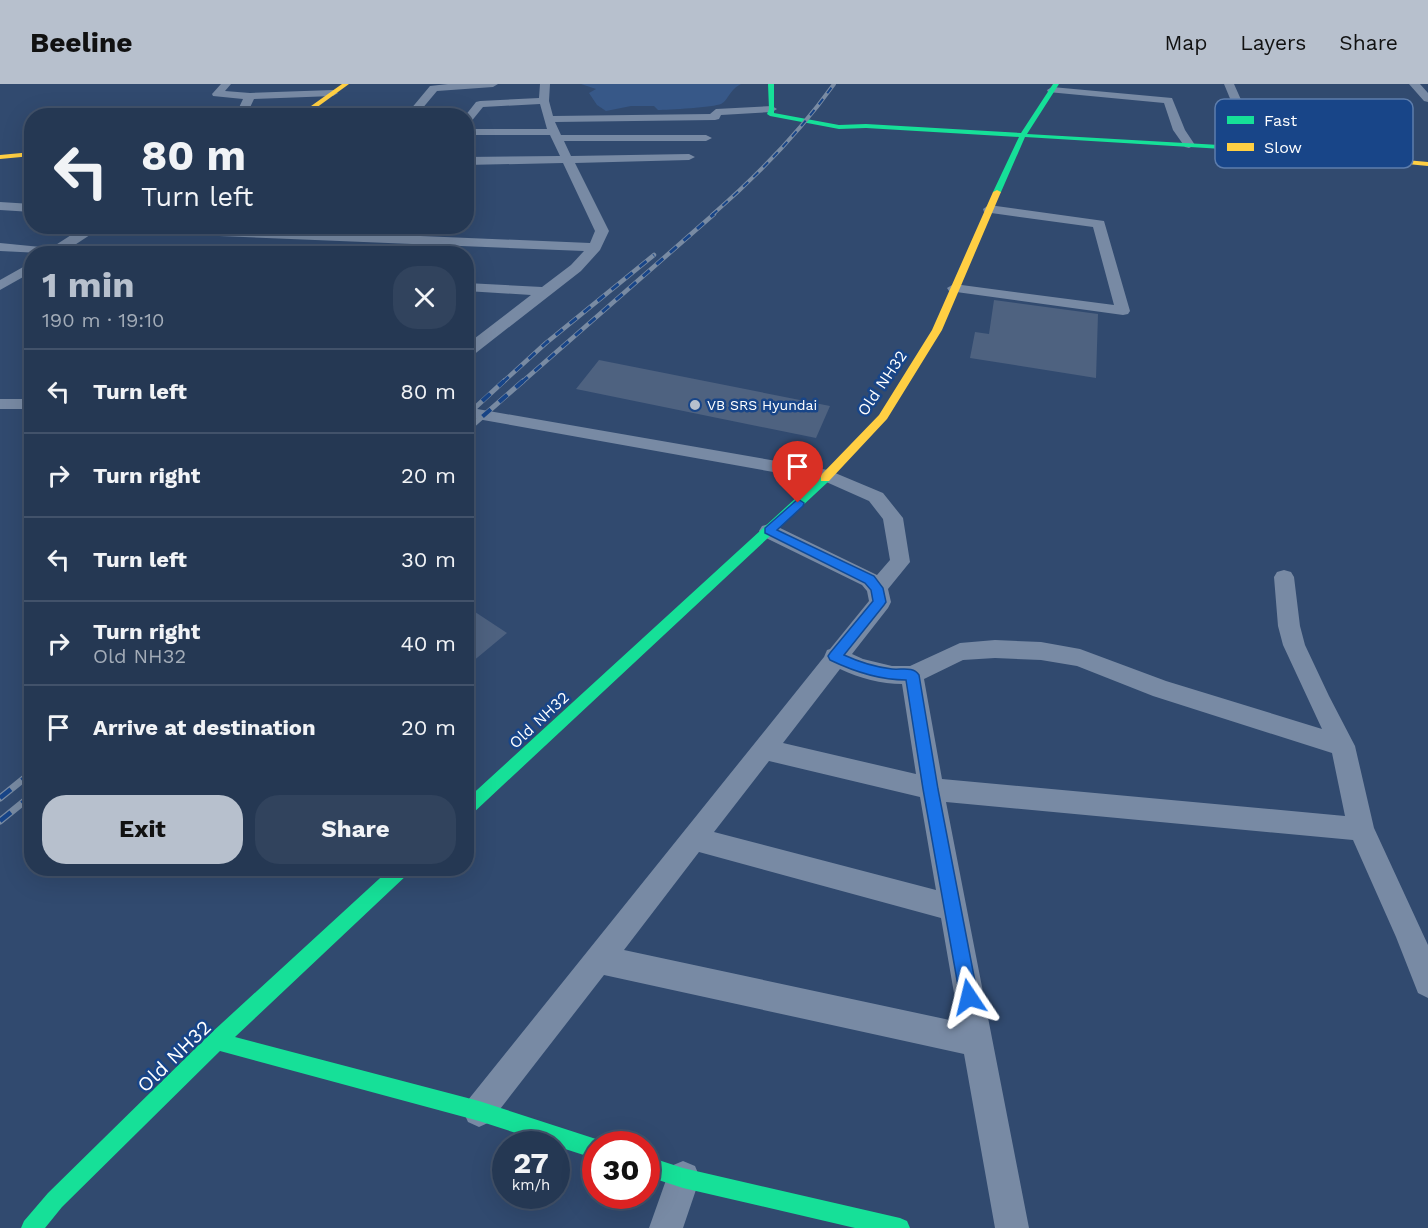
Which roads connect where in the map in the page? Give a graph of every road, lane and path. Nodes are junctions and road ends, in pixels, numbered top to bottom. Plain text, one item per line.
1 (226, 84) edge
2 (346, 84) edge
3 (491, 84) edge
4 (545, 84) edge
5 (771, 84) edge
6 (1229, 84) edge
7 (1414, 84) edge
8 (1054, 87) edge
9 (333, 93) junction
10 (250, 96) junction
11 (1235, 99) edge
12 (1428, 99) edge
13 (544, 101) junction
14 (480, 104) junction
15 (244, 108) edge
16 (311, 108) edge
17 (417, 108) edge
18 (772, 109) junction
19 (474, 111) edge
20 (715, 117) junction
21 (548, 119) junction
22 (474, 132) edge
23 (558, 135) junction
24 (1023, 135) junction
25 (706, 138) junction
26 (1189, 145) junction
27 (1215, 147) edge
28 (24, 155) edge
29 (0, 157) edge
30 (568, 159) junction
31 (474, 161) edge
32 (1413, 164) edge
33 (1428, 165) edge
34 (0, 206) edge
35 (24, 208) edge
36 (989, 209) junction
37 (83, 234) edge
38 (377, 234) edge
39 (64, 246) edge
40 (0, 247) edge
41 (595, 247) junction
42 (24, 250) edge
43 (24, 274) edge
44 (0, 286) edge
45 (474, 287) edge
46 (954, 288) junction
47 (545, 292) junction
48 (474, 347) edge
49 (0, 404) edge
50 (24, 404) edge
51 (474, 413) edge
52 (828, 476) junction
53 (769, 531) junction
54 (1284, 577) dead end
55 (877, 588) junction
56 (835, 656) junction
57 (912, 675) junction
58 (1342, 746) junction
59 (763, 749) junction
60 (931, 789) junction
61 (474, 803) edge
62 (1361, 829) junction
63 (695, 839) junction
64 (394, 876) edge
65 (953, 909) junction
66 (599, 959) junction
67 (1428, 983) edge
68 (217, 1041) junction
69 (977, 1041) junction
70 (479, 1111) junction
71 (582, 1144) edge
72 (660, 1171) edge
73 (683, 1178) junction
74 (31, 1228) edge
75 (666, 1228) edge
76 (900, 1228) edge
77 (1012, 1228) edge

1 - 10 street
2 - 9 main road
3 - 14 street
3 - 17 street
4 - 13 street
5 - 18 main road
6 - 11 street
7 - 12 street
8 - 24 main road, Old NH32
8 - 26 street
9 - 10 street
9 - 16 main road
10 - 15 street
13 - 14 street
13 - 21 street
14 - 19 street
18 - 20 street
18 - 24 main road
20 - 21 street
20 - 25 street
21 - 23 street
22 - 23 street
23 - 25 street
23 - 30 street
24 - 26 main road
24 - 36 main road, Old NH32
25 - 30 street
26 - 27 main road
28 - 29 main road
30 - 31 street
30 - 41 street
32 - 33 main road
34 - 35 street
36 - 46 main road, Old NH32
36 - 46 street
37 - 39 street
38 - 41 street
40 - 42 street
41 - 47 street
43 - 44 street
45 - 47 street
46 - 52 main road, Old NH32
47 - 48 street
49 - 50 street
51 - 52 street
52 - 53 main road, Old NH32
52 - 55 street
53 - 55 street
53 - 61 main road, Old NH32
54 - 58 street
55 - 56 street
56 - 57 street
56 - 59 street
57 - 58 street
57 - 60 street
58 - 62 street
59 - 60 street
59 - 63 street
60 - 62 street
60 - 65 street
62 - 67 street
63 - 65 street
63 - 66 street
64 - 68 main road, Old NH32
65 - 69 street
66 - 69 street
66 - 70 street
68 - 70 main road
68 - 74 main road, Old NH32
69 - 77 street
70 - 71 main road
72 - 73 main road
73 - 75 street
73 - 76 main road

